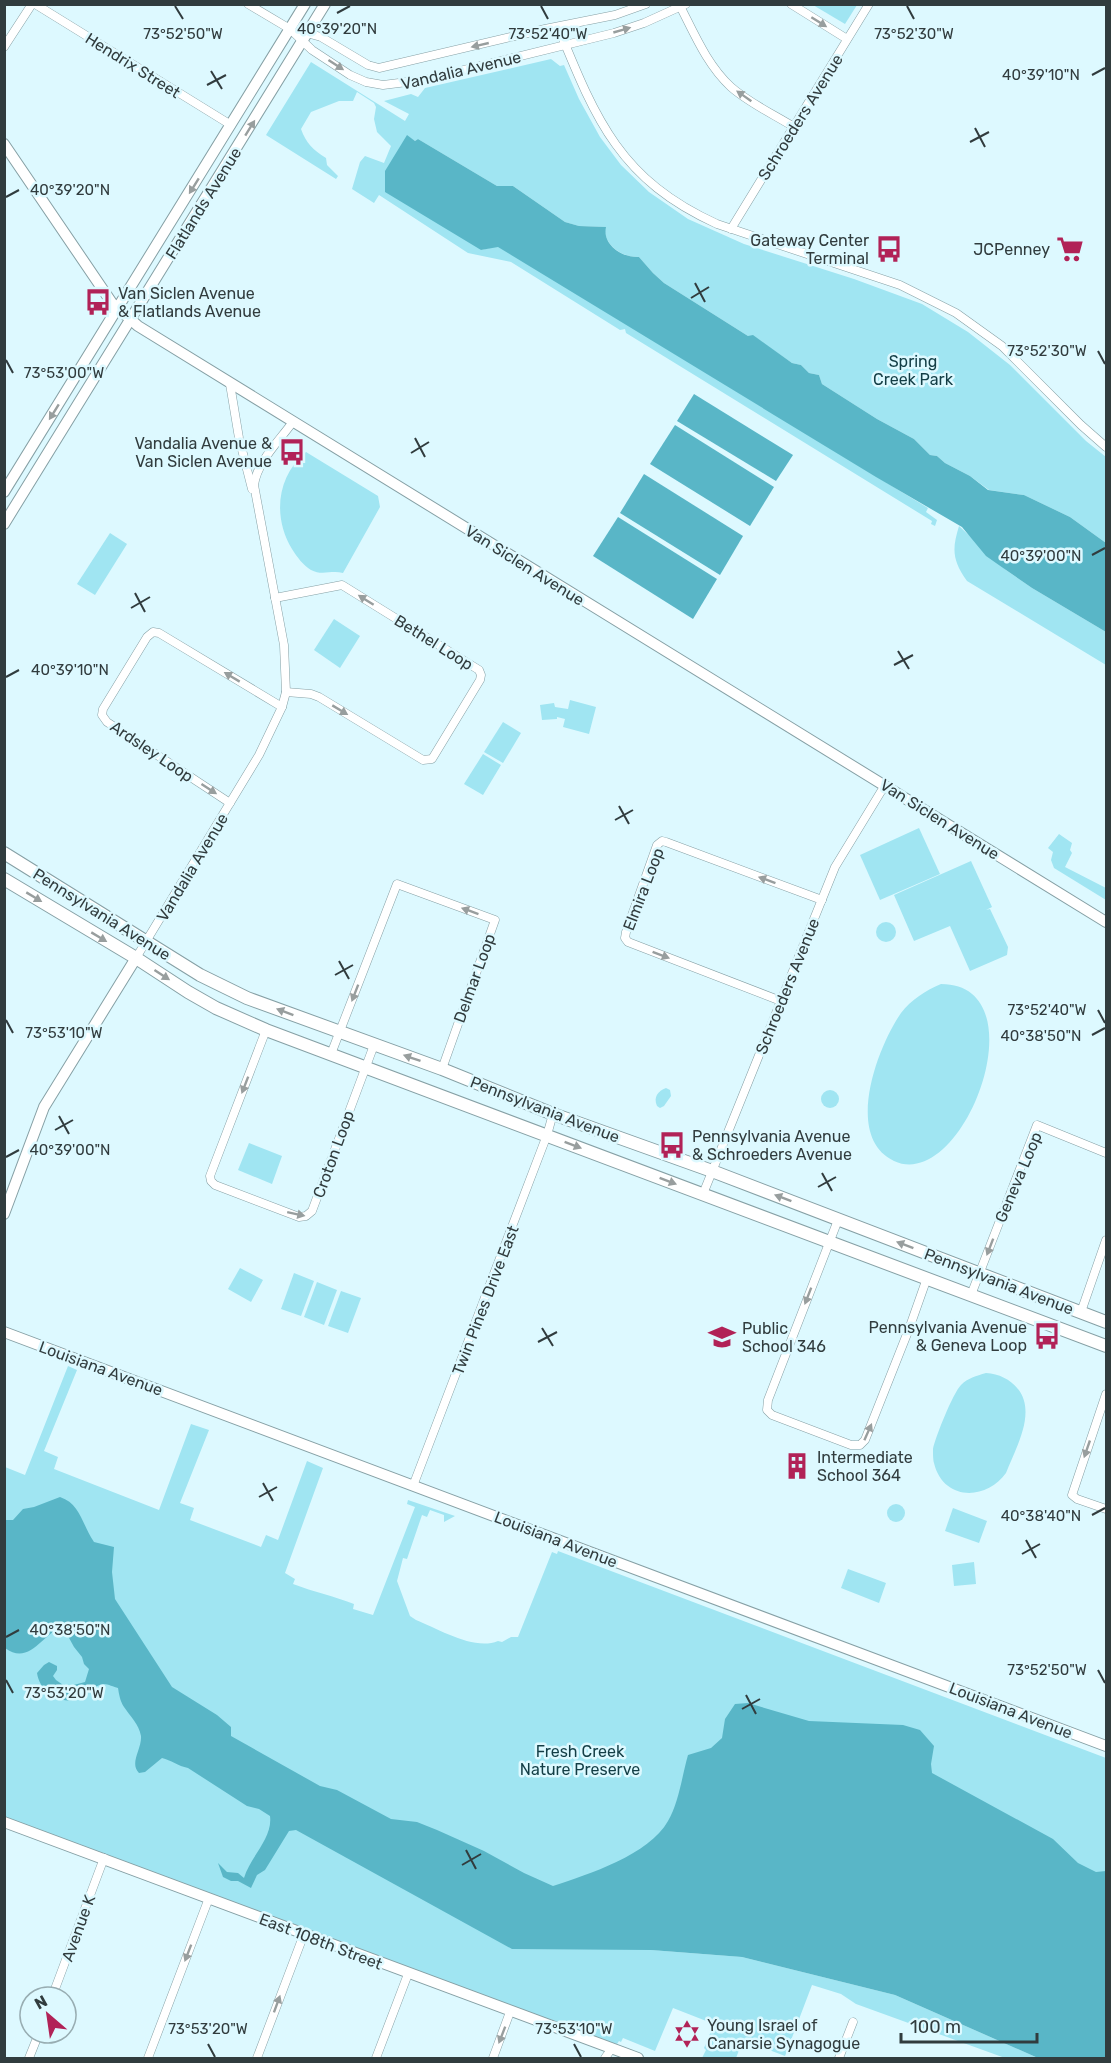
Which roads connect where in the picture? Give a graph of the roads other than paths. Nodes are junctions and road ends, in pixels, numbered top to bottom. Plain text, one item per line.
1 (34, 4) edge
2 (248, 4) edge
3 (305, 4) edge
4 (325, 4) edge
5 (646, 4) edge
6 (791, 4) edge
7 (869, 4) edge
8 (682, 6) edge
9 (558, 27) junction
10 (290, 29) junction
11 (305, 37) junction
12 (848, 39) junction
13 (565, 45) junction
14 (4, 47) edge
15 (231, 125) junction
16 (794, 127) junction
17 (4, 144) edge
18 (731, 229) junction
19 (118, 309) junction
20 (131, 320) junction
21 (230, 384) junction
22 (292, 423) junction
23 (1107, 447) edge
24 (4, 492) edge
25 (256, 499) junction
26 (4, 524) edge
27 (275, 598) junction
28 (286, 692) junction
29 (282, 707) junction
30 (885, 785) junction
31 (230, 803) junction
32 (4, 853) edge
33 (4, 879) edge
34 (822, 900) junction
35 (1107, 922) edge
36 (146, 942) junction
37 (136, 958) junction
38 (781, 1001) junction
39 (266, 1030) junction
40 (340, 1033) junction
41 (374, 1045) junction
42 (331, 1054) junction
43 (366, 1066) junction
44 (442, 1069) junction
45 (553, 1114) junction
46 (547, 1136) junction
47 (1107, 1153) edge
48 (712, 1171) junction
49 (703, 1194) junction
50 (4, 1214) edge
51 (838, 1220) junction
52 (1107, 1240) edge
53 (830, 1242) junction
54 (979, 1274) junction
55 (927, 1278) junction
56 (971, 1295) junction
57 (1081, 1312) junction
58 (1107, 1322) edge
59 (4, 1332) edge
60 (1107, 1346) edge
61 (1107, 1394) edge
62 (413, 1486) junction
63 (1107, 1509) edge
64 (1107, 1746) edge
65 (4, 1822) edge
66 (104, 1858) junction
67 (209, 1898) junction
68 (304, 1934) junction
69 (408, 1974) junction
70 (56, 1985) edge
71 (510, 2012) junction
72 (853, 2022) dead end
73 (612, 2048) junction
74 (148, 2058) edge
75 (257, 2058) edge
76 (376, 2058) edge
77 (493, 2058) edge
78 (605, 2058) edge
79 (638, 2058) edge
80 (839, 2058) edge

1 - 14 street
1 - 15 street, Hendrix Street
2 - 10 street
3 - 10 street, Flatlands Avenue
4 - 11 street, Flatlands Avenue
5 - 9 street, Vandalia Avenue
6 -> 12 street
7 - 12 street, Schroeders Avenue
13 -> 8 street, Vandalia Avenue
16 -> 8 street
9 -> 11 street, Vandalia Avenue
9 - 13 street
10 - 11 street
10 - 15 street, Flatlands Avenue
11 -> 13 street, Vandalia Avenue
20 -> 11 street, Flatlands Avenue
12 - 16 street, Schroeders Avenue
13 - 18 street
15 -> 19 street, Flatlands Avenue
16 - 18 street, Schroeders Avenue
17 - 19 street, Van Siclen Avenue
18 - 23 street
19 - 20 street, Van Siclen Avenue
19 -> 24 street, Flatlands Avenue
20 - 21 street, Van Siclen Avenue
20 - 26 street, Flatlands Avenue
21 - 22 street, Van Siclen Avenue
21 - 25 street, Vandalia Avenue
22 - 25 street, Vandalia Avenue
22 - 30 street, Van Siclen Avenue
25 - 27 street, Vandalia Avenue
27 - 28 street, Vandalia Avenue
28 -> 27 street, Bethel Loop
28 - 29 street, Vandalia Avenue
29 - 31 street, Vandalia Avenue
29 -> 31 street, Ardsley Loop
30 - 34 street, Schroeders Avenue
30 - 35 street, Van Siclen Avenue
31 - 36 street, Vandalia Avenue
32 - 36 main road, Pennsylvania Avenue
33 -> 37 main road, Pennsylvania Avenue
34 - 38 street, Schroeders Avenue
34 -> 38 street, Elmira Loop
36 - 37 street, Vandalia Avenue
40 -> 36 main road, Pennsylvania Avenue
37 -> 39 main road, Pennsylvania Avenue
37 - 50 street, Vandalia Avenue
38 - 48 street, Schroeders Avenue
39 - 42 main road, Pennsylvania Avenue
39 -> 43 street, Croton Loop
40 - 41 main road, Pennsylvania Avenue
40 - 42 street, Delmar Loop
44 -> 40 street, Delmar Loop
41 - 43 street, Croton Loop
44 -> 41 main road, Pennsylvania Avenue
42 - 43 main road, Pennsylvania Avenue
43 - 46 main road, Pennsylvania Avenue
44 - 45 main road, Pennsylvania Avenue
45 - 46 street, Twin Pines Drive East
45 - 48 main road, Pennsylvania Avenue
46 -> 49 main road, Pennsylvania Avenue
46 - 62 street, Twin Pines Drive East
47 -> 54 street, Geneva Loop
48 - 49 street, Schroeders Avenue
51 -> 48 main road, Pennsylvania Avenue
49 - 53 main road, Pennsylvania Avenue
51 - 53 street
54 -> 51 main road, Pennsylvania Avenue
52 - 57 street
53 - 55 main road, Pennsylvania Avenue
53 -> 55 street
54 - 56 street, Geneva Loop
54 - 57 main road, Pennsylvania Avenue
55 - 56 main road, Pennsylvania Avenue
56 - 60 main road, Pennsylvania Avenue
57 - 58 main road, Pennsylvania Avenue
59 - 62 street, Louisiana Avenue
61 -> 63 street
62 - 64 street, Louisiana Avenue
65 - 66 street, East 108th Street
66 - 67 street, East 108th Street
66 - 70 street, Avenue K
67 - 68 street, East 108th Street
67 -> 74 street
68 - 69 street, East 108th Street
75 -> 68 street
69 - 71 street, East 108th Street
69 - 76 street
71 - 73 street, East 108th Street
71 -> 77 street
72 - 80 street
73 - 78 street
73 - 79 street, East 108th Street

